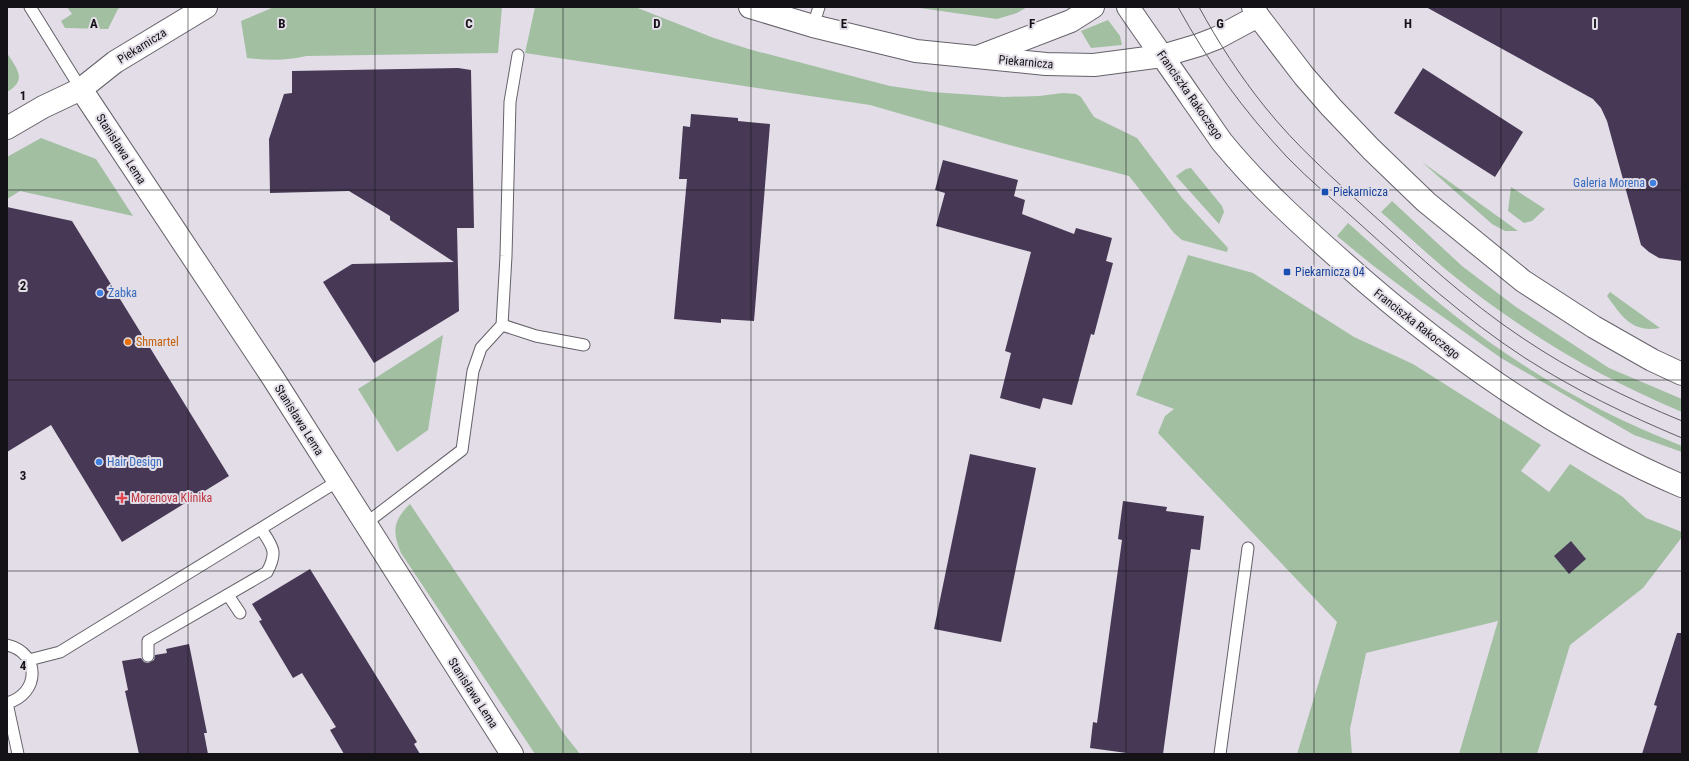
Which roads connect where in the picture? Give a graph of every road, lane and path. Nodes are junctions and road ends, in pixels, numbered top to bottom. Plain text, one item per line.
1 (30, 7) edge
2 (206, 7) edge
3 (750, 7) edge
4 (1093, 7) edge
5 (1128, 7) edge
6 (1256, 11) edge
7 (816, 17) edge
8 (518, 55) dead end
9 (1162, 56) junction
10 (977, 58) junction
11 (81, 89) junction
12 (7, 128) edge
13 (502, 325) junction
14 (584, 345) dead end
15 (1682, 374) edge
16 (338, 482) junction
17 (1682, 486) edge
18 (365, 524) junction
19 (261, 529) junction
20 (1248, 548) dead end
21 (228, 595) junction
22 (240, 613) dead end
23 (7, 645) edge
24 (148, 656) dead end
25 (29, 660) junction
26 (7, 703) edge
27 (18, 754) edge
28 (512, 754) edge
29 (1220, 754) edge

1 - 11 lane
2 - 11 street, Piekarnicza
3 - 7 street, Piekarnicza
4 - 10 street, Piekarnicza
5 - 9 street, Franciszka Rakoczego
6 - 9 street, Piekarnicza
6 - 15 street
7 - 10 street, Piekarnicza
8 - 13 lane
9 - 10 street, Piekarnicza
9 - 17 street, Franciszka Rakoczego
11 - 12 street, Piekarnicza
11 - 16 street, Stanisława Lema
13 - 14 lane
13 - 18 lane
16 - 18 street, Stanisława Lema
16 - 19 lane
18 - 28 street, Stanisława Lema
19 - 21 lane
19 - 25 lane
20 - 29 lane
21 - 22 lane
21 - 24 lane
23 - 25 lane
25 - 26 lane
26 - 27 lane

